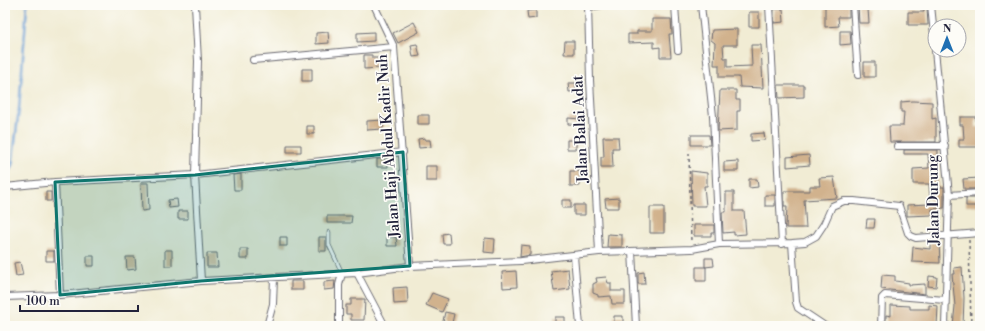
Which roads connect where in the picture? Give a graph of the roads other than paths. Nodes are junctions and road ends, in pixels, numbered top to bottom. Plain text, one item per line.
1 (195, 5) edge
2 (374, 5) edge
3 (602, 5) edge
4 (675, 5) edge
5 (701, 5) edge
6 (770, 5) edge
7 (854, 5) edge
8 (931, 5) edge
9 (588, 6) edge
10 (932, 18) edge
11 (394, 47) junction
12 (678, 50) dead end
13 (937, 58) edge
14 (253, 60) dead end
15 (858, 76) dead end
16 (897, 146) dead end
17 (945, 146) junction
18 (403, 152) junction
19 (195, 175) junction
20 (55, 182) junction
21 (7, 187) edge
22 (980, 193) edge
23 (950, 195) junction
24 (328, 232) dead end
25 (980, 233) edge
26 (948, 237) junction
27 (792, 243) junction
28 (719, 244) junction
29 (782, 244) junction
30 (632, 251) junction
31 (598, 252) junction
32 (574, 256) junction
33 (410, 266) junction
34 (342, 273) junction
35 (357, 273) junction
36 (274, 278) junction
37 (201, 281) junction
38 (60, 295) junction
39 (5, 297) edge
40 (945, 300) junction
41 (268, 326) edge
42 (339, 326) edge
43 (385, 326) edge
44 (580, 326) edge
45 (636, 326) edge
46 (825, 326) edge
47 (881, 326) edge
48 (944, 326) edge

1 - 19 street
2 - 11 street, Jalan Haji Abdul Kadir Nuh
3 - 9 street
4 - 12 street
5 - 28 street
6 - 29 street
7 - 15 street
8 - 10 street
9 - 31 street, Jalan Balai Adat
11 - 14 street
11 - 18 street, Jalan Haji Abdul Kadir Nuh
13 - 17 street, Jalan Durung
16 - 17 street
17 - 23 street, Jalan Durung
18 - 19 street
18 - 33 street, Jalan Haji Abdul Kadir Nuh
19 - 20 street
19 - 37 street
20 - 21 street
20 - 38 street
22 - 23 street
23 - 26 street, Jalan Durung
24 - 34 lane
25 - 26 street
26 - 27 street
26 - 40 street, Jalan Durung
27 - 29 street
27 - 46 street
28 - 29 street
28 - 30 street
30 - 31 street
30 - 45 street
31 - 32 street
32 - 33 street
32 - 44 street
33 - 35 street
34 - 35 street
34 - 36 street
34 - 42 street
35 - 43 street
36 - 37 street
36 - 41 street
37 - 38 street
38 - 39 street
40 - 47 street
40 - 48 street, Jalan Durung

